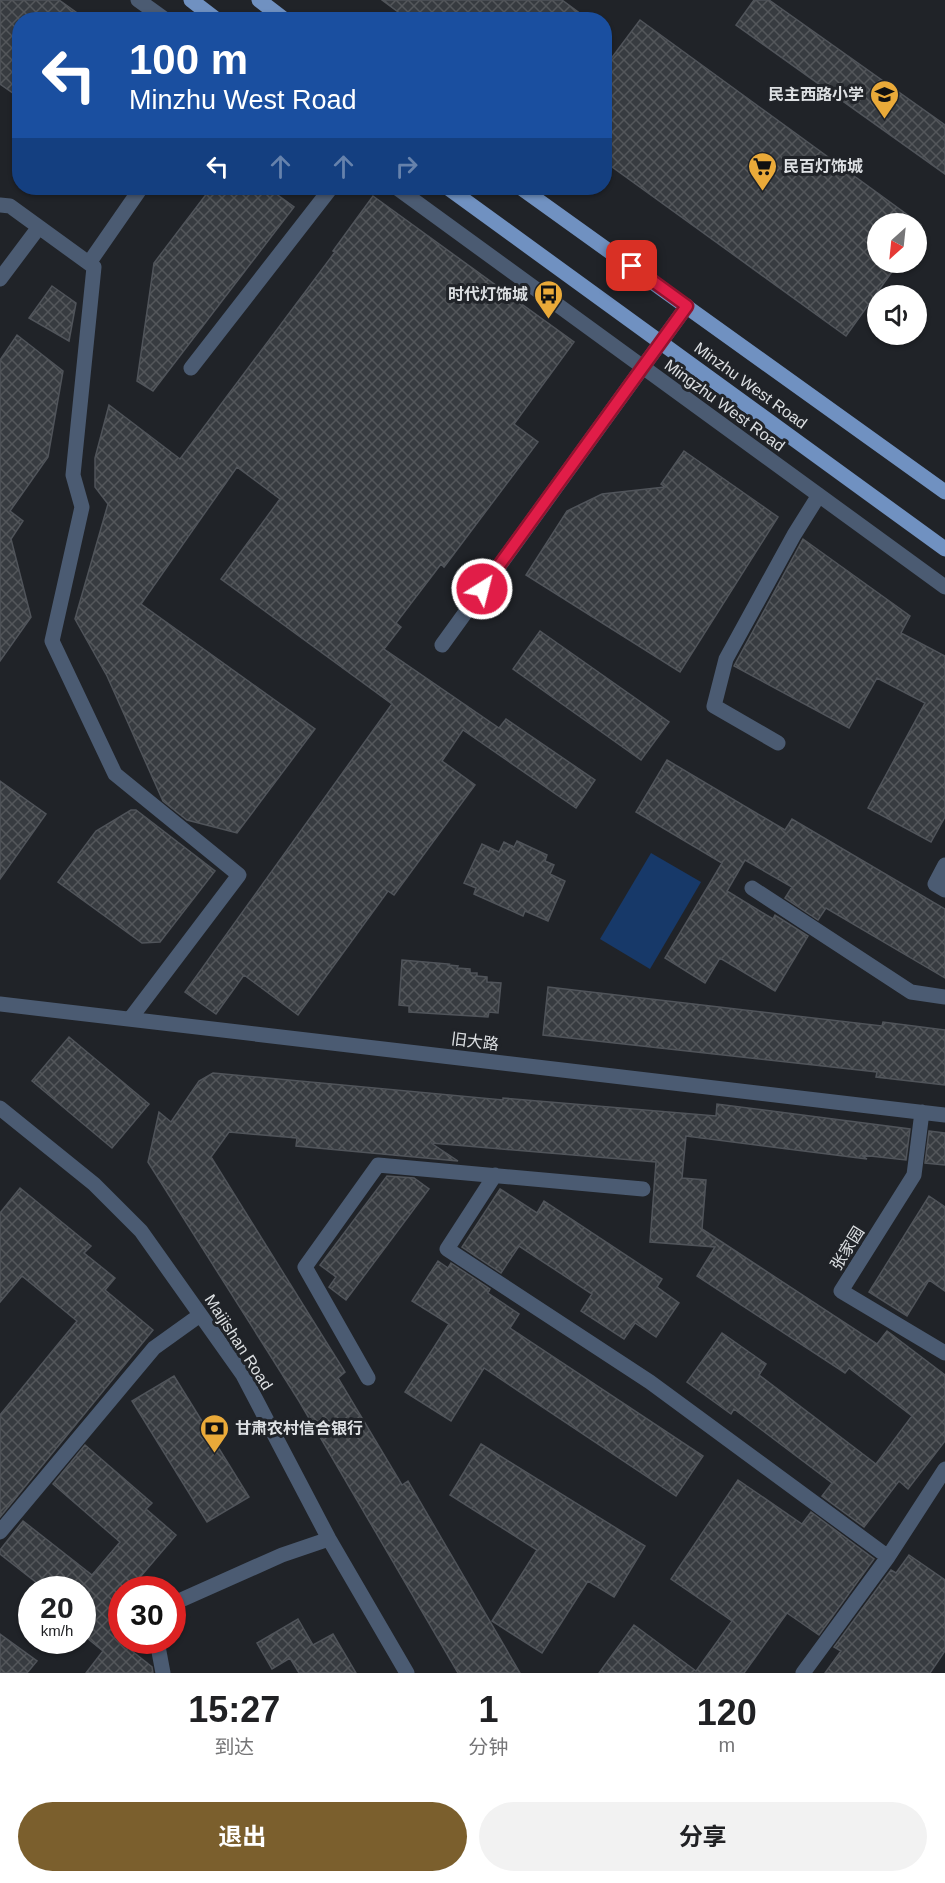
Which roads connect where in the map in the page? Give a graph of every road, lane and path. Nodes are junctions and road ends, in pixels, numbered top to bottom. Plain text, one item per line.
1 (138, 0) edge
2 (191, 0) edge
3 (259, 0) edge
4 (155, 12) edge
5 (207, 12) edge
6 (275, 12) edge
7 (136, 195) edge
8 (326, 195) edge
9 (407, 195) edge
10 (458, 195) edge
11 (531, 195) edge
12 (0, 204) edge
13 (39, 227) junction
14 (89, 263) junction
15 (0, 279) edge
16 (687, 306) junction
17 (660, 341) junction
18 (642, 366) junction
19 (191, 368) dead end
20 (945, 492) edge
21 (819, 495) junction
22 (945, 549) edge
23 (945, 586) edge
24 (442, 645) dead end
25 (778, 743) dead end
26 (945, 865) edge
27 (752, 888) dead end
28 (945, 890) edge
29 (945, 997) edge
30 (4, 1005) edge
31 (130, 1019) junction
32 (2, 1109) edge
33 (922, 1112) junction
34 (945, 1115) edge
35 (495, 1175) junction
36 (643, 1189) dead end
37 (200, 1315) junction
38 (945, 1353) edge
39 (368, 1378) dead end
40 (945, 1469) edge
41 (0, 1532) edge
42 (329, 1539) junction
43 (888, 1557) junction
44 (186, 1598) edge
45 (159, 1654) edge
46 (163, 1673) edge
47 (407, 1673) edge
48 (803, 1673) edge

1 - 4 street
2 - 5 main road
3 - 6 main road
7 - 14 street
8 - 19 street
9 - 18 street, Mingzhu West Road
10 - 17 main road, Minzhu West Road
11 - 16 main road, Minzhu West Road
12 - 13 street
13 - 14 street
13 - 15 street
14 - 31 street
16 - 17 street
16 - 20 main road, Minzhu West Road
17 - 18 street
17 - 22 main road, Minzhu West Road
18 - 21 street, Mingzhu West Road
18 - 24 street
21 - 23 street, Mingzhu West Road
21 - 25 street
26 - 28 street
27 - 29 street
30 - 31 street, 旧大路
31 - 33 street, 旧大路
32 - 37 street, Maijishan Road
33 - 34 street, 旧大路
33 - 38 street, 张家园
35 - 36 street
35 - 39 street
35 - 43 street
37 - 41 street
37 - 42 street, Maijishan Road
40 - 43 street
42 - 44 street
42 - 47 street, Maijishan Road
43 - 48 street
45 - 46 street

